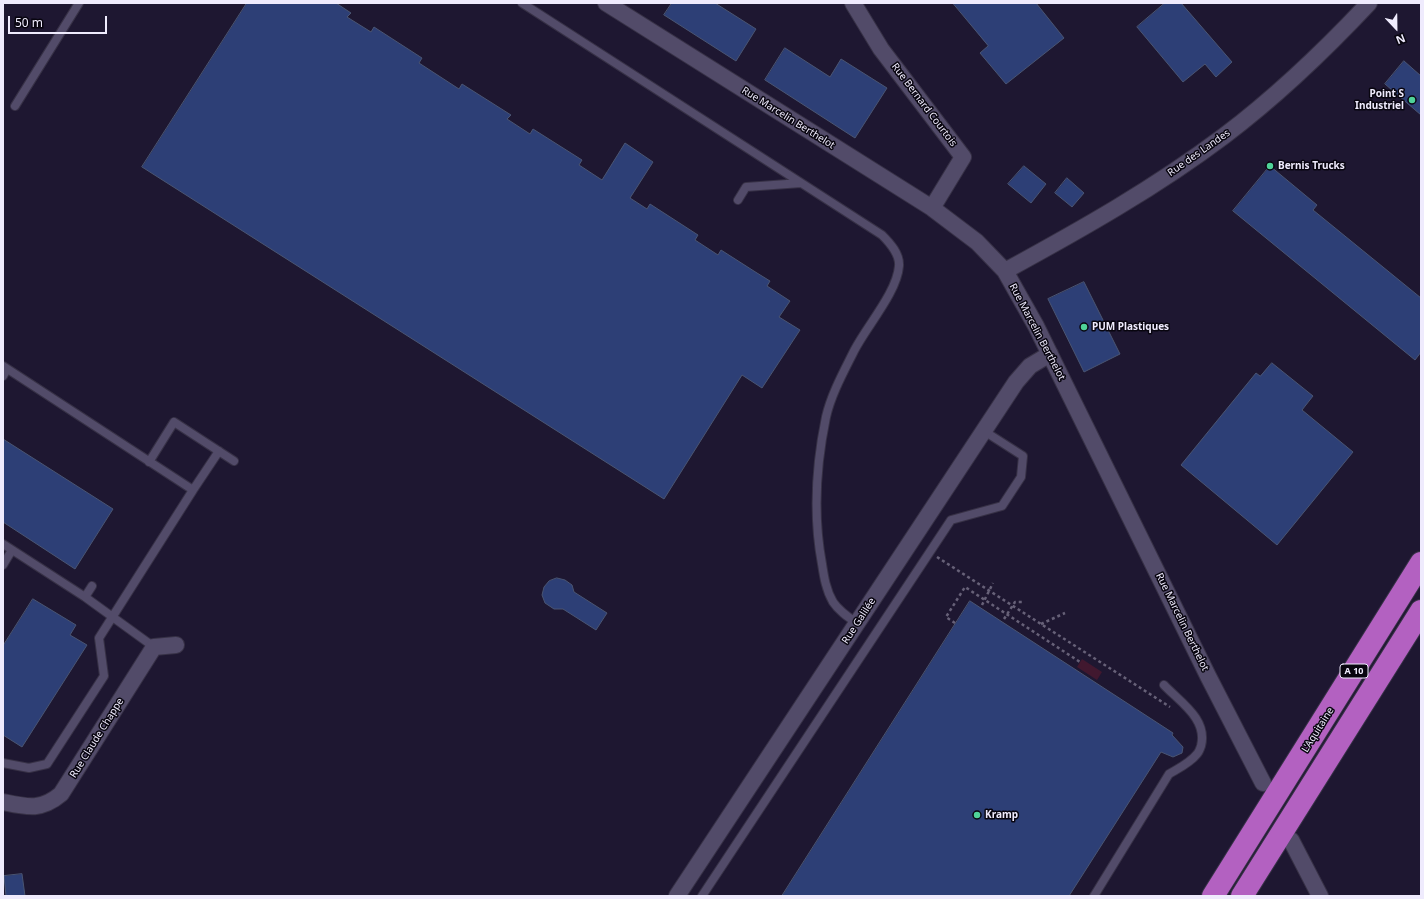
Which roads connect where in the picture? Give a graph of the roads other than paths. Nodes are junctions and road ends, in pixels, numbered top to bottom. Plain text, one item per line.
1 (79, 3) edge
2 (522, 3) edge
3 (606, 3) edge
4 (853, 3) edge
5 (1369, 3) edge
6 (15, 106) dead end
7 (801, 183) junction
8 (738, 200) dead end
9 (932, 208) junction
10 (1005, 272) junction
11 (1050, 354) junction
12 (4, 371) edge
13 (984, 431) junction
14 (218, 451) junction
15 (234, 461) dead end
16 (149, 462) junction
17 (193, 490) junction
18 (3, 544) edge
19 (12, 550) junction
20 (1421, 563) edge
21 (3, 565) edge
22 (92, 586) dead end
23 (85, 597) junction
24 (1421, 611) edge
25 (112, 617) junction
26 (858, 624) junction
27 (176, 645) dead end
28 (154, 647) junction
29 (1164, 685) dead end
30 (3, 763) edge
31 (1263, 783) dead end
32 (3, 802) edge
33 (1291, 840) dead end
34 (677, 896) edge
35 (702, 896) edge
36 (1094, 896) edge
37 (1213, 896) edge
38 (1242, 896) edge
39 (1320, 896) edge

1 - 6 lane
2 - 7 lane
3 - 9 street, Rue Marcelin Berthelot
4 - 9 street, Rue Bernard Courtois
5 - 10 street, Rue des Landes
7 - 8 lane
7 - 26 lane
9 - 10 street, Rue Marcelin Berthelot
10 - 11 street, Rue Marcelin Berthelot
11 - 13 street, Rue Galilée
11 - 31 street, Rue Marcelin Berthelot
12 - 16 lane
13 - 26 street, Rue Galilée
13 - 35 lane
14 - 15 lane
14 - 16 lane
14 - 17 lane
16 - 17 lane
17 - 25 lane
18 - 19 lane
19 - 21 lane
19 - 23 lane
20 - 37 highway, L'Aquitaine / A 10
22 - 23 lane
23 - 25 lane
24 - 38 highway, A 10
25 - 28 lane
25 - 30 lane
26 - 34 street, Rue Galilée
27 - 28 street
28 - 32 street, Rue Claude Chappe
29 - 36 lane
33 - 39 street

